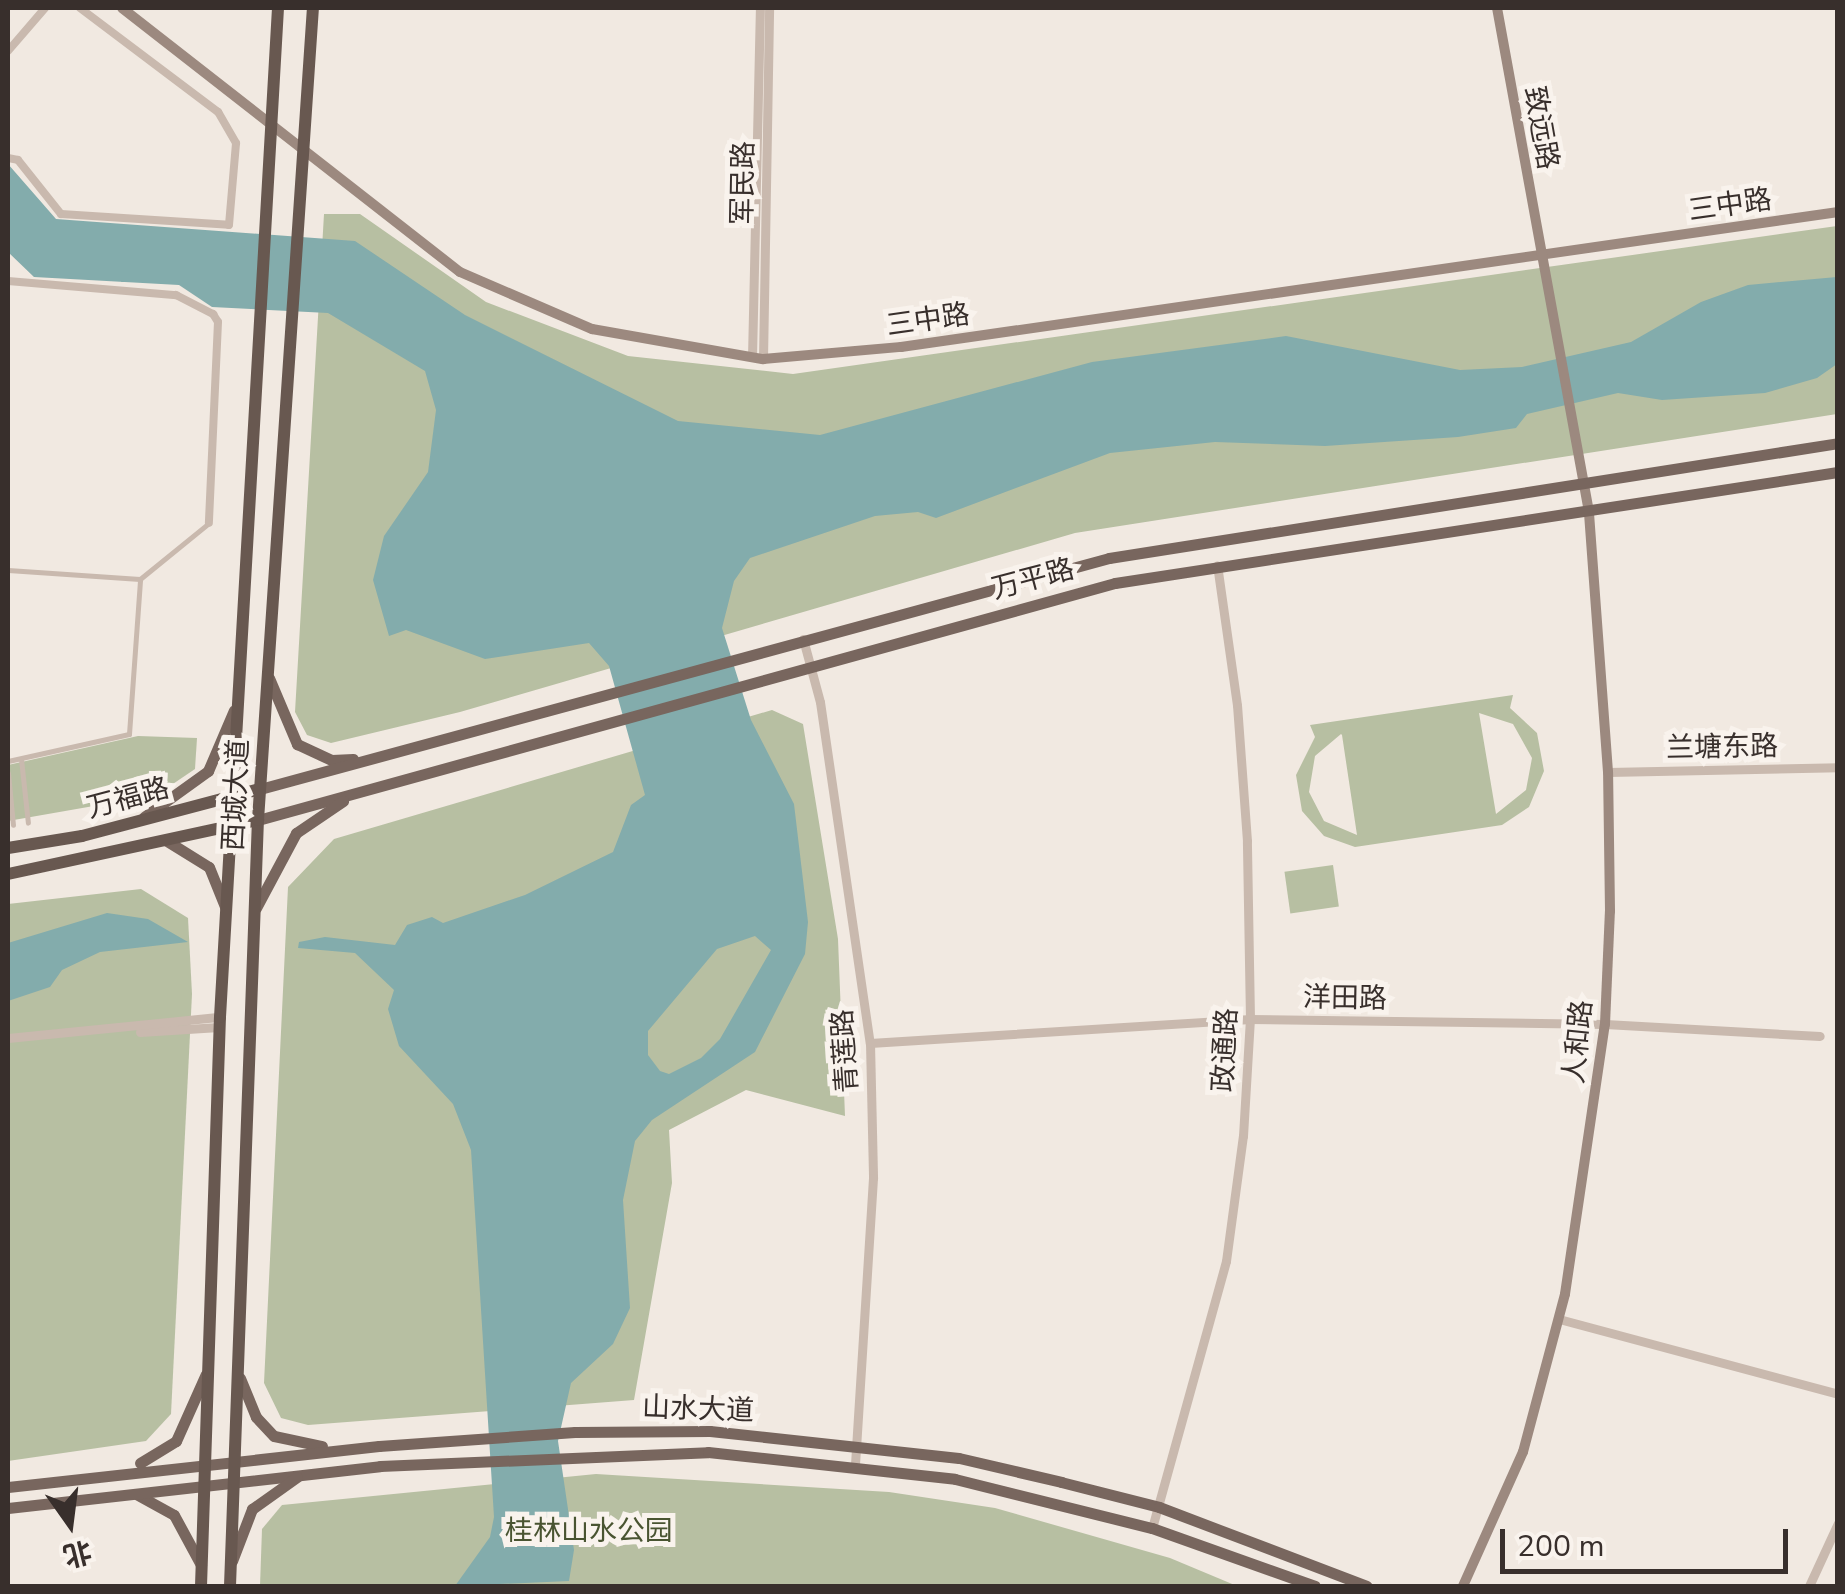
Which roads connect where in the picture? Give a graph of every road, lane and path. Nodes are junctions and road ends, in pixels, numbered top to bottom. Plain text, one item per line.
1 (45, 8) edge
2 (80, 8) edge
3 (122, 8) edge
4 (278, 8) edge
5 (313, 8) edge
6 (760, 8) edge
7 (769, 8) edge
8 (1497, 8) edge
9 (8, 51) edge
10 (271, 127) junction
11 (303, 149) junction
12 (8, 158) edge
13 (1838, 212) edge
14 (1540, 256) junction
15 (8, 281) edge
16 (758, 358) junction
17 (1838, 443) edge
18 (1838, 472) edge
19 (1584, 482) junction
20 (1590, 512) junction
21 (209, 523) joint
22 (1216, 566) junction
23 (8, 570) edge
24 (140, 579) junction
25 (803, 638) junction
26 (810, 664) junction
27 (268, 674) junction
28 (242, 682) junction
29 (21, 759) junction
30 (8, 760) edge
31 (367, 760) junction
32 (1838, 767) edge
33 (1608, 772) junction
34 (8, 773) edge
35 (260, 789) junction
36 (362, 791) junction
37 (237, 795) junction
38 (258, 820) junction
39 (135, 822) junction
40 (28, 823) dead end
41 (234, 824) junction
42 (13, 825) dead end
43 (168, 841) junction
44 (8, 848) edge
45 (8, 874) edge
46 (255, 912) junction
47 (228, 914) junction
48 (1250, 1019) junction
49 (220, 1022) junction
50 (1605, 1024) junction
51 (1820, 1036) dead end
52 (8, 1040) edge
53 (870, 1042) junction
54 (1558, 1319) junction
55 (236, 1365) junction
56 (208, 1370) junction
57 (1838, 1394) edge
58 (857, 1444) junction
59 (340, 1449) junction
60 (231, 1460) junction
61 (205, 1462) junction
62 (856, 1465) junction
63 (123, 1470) junction
64 (320, 1471) junction
65 (230, 1480) junction
66 (204, 1482) junction
67 (8, 1487) edge
68 (126, 1492) junction
69 (1159, 1507) junction
70 (8, 1508) edge
71 (1838, 1523) edge
72 (1152, 1528) junction
73 (201, 1565) junction
74 (229, 1569) junction
75 (201, 1586) edge
76 (230, 1586) edge
77 (1315, 1586) edge
78 (1367, 1586) edge
79 (1463, 1586) edge
80 (1809, 1586) edge

1 - 9 street
2 - 12 street
3 - 10 main road, 三中路
4 - 10 highway, 西城大道
5 - 11 highway, 西城大道
6 - 16 street, 军民路
7 - 16 street, 军民路
8 - 14 main road, 致远路
10 - 11 main road, 三中路
10 - 28 highway, 西城大道
11 - 16 main road, 三中路
11 - 27 highway, 西城大道
13 - 14 main road, 三中路
14 - 16 main road, 三中路
14 - 19 main road, 致远路
15 - 21 street
17 - 19 main road, 万平路
18 - 20 main road, 万平路
19 - 20 main road, 人和路
19 - 25 main road, 万平路
20 - 22 main road, 万平路
20 - 33 main road, 人和路
21 - 24 street
22 - 26 main road, 万平路
22 - 48 street, 政通路
23 - 24 street
24 - 29 street
25 - 26 street, 青莲路
25 - 31 main road, 万平路
26 - 36 main road, 万平路
26 - 53 street, 青莲路
27 - 31 main road
27 - 35 highway, 西城大道
28 - 37 highway, 西城大道
28 - 39 main road
29 - 30 street
29 - 40 street
31 - 35 main road, 万平路
32 - 33 street, 兰塘东路
33 - 50 main road, 人和路
34 - 42 street
35 - 37 highway, 万福路
35 - 38 highway, 西城大道
36 - 38 main road, 万平路
36 - 46 main road
37 - 39 highway, 万福路
37 - 41 highway, 西城大道
38 - 41 highway, 万福路
38 - 46 highway, 西城大道
39 - 44 highway, 万福路
41 - 43 highway, 万福路
41 - 47 highway, 西城大道
43 - 45 highway, 万福路
43 - 47 main road
46 - 55 highway, 西城大道
47 - 49 highway, 西城大道
48 - 50 street, 洋田路
48 - 53 street, 洋田路
48 - 69 street, 政通路
49 - 52 street
49 - 56 highway, 西城大道
50 - 51 street, 洋田路
50 - 54 main road, 人和路
53 - 58 street, 青莲路
54 - 57 street
54 - 79 main road, 人和路
55 - 59 main road
55 - 60 highway, 西城大道
56 - 61 highway, 西城大道
56 - 63 main road
58 - 59 main road, 山水大道
58 - 62 street, 青莲路
58 - 69 main road, 山水大道
59 - 60 main road, 山水大道
60 - 61 main road, 山水大道
60 - 65 highway, 西城大道
61 - 63 main road, 山水大道
61 - 66 highway, 西城大道
62 - 64 main road, 山水大道
62 - 72 main road, 山水大道
63 - 67 main road, 山水大道
64 - 65 main road, 山水大道
64 - 74 main road
65 - 66 main road, 山水大道
65 - 74 highway, 西城大道
66 - 68 main road, 山水大道
66 - 73 highway, 西城大道
68 - 70 main road, 山水大道
68 - 73 main road
69 - 72 street, 政通路
69 - 78 main road, 山水大道
71 - 80 street
72 - 77 main road, 山水大道
73 - 75 highway, 西城大道
74 - 76 highway, 西城大道

